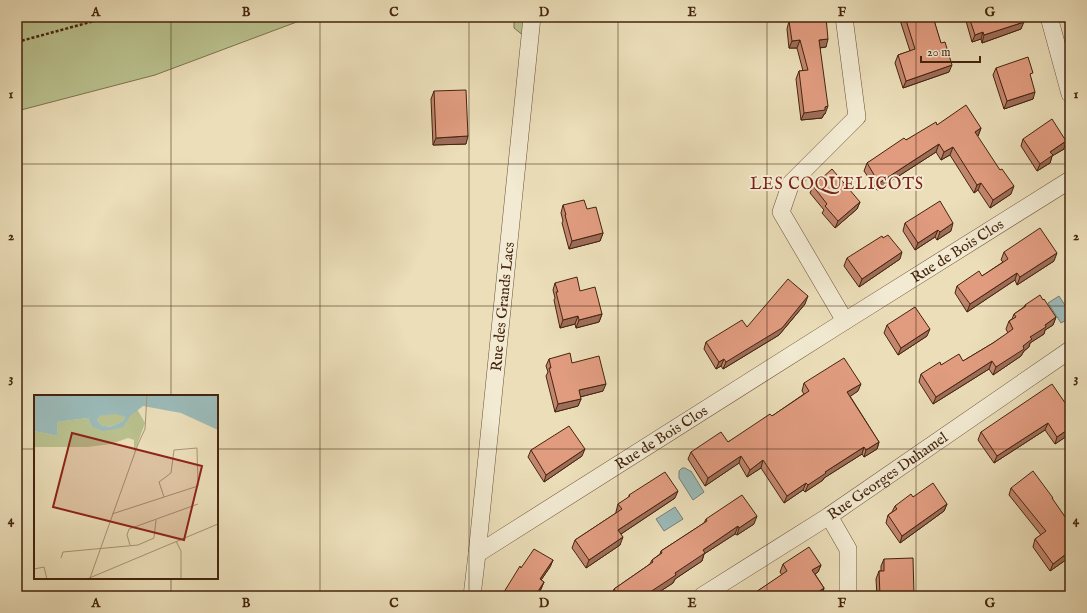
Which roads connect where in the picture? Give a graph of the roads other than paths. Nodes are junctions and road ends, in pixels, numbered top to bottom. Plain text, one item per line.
1 (532, 17) edge
2 (844, 17) edge
3 (1049, 17) edge
4 (1064, 52) edge
5 (1070, 94) edge
6 (1070, 180) edge
7 (845, 321) junction
8 (1070, 350) edge
9 (829, 516) junction
10 (477, 554) junction
11 (472, 596) edge
12 (702, 596) edge
13 (848, 596) edge

1 - 10 street, Rue des Grands Lacs
2 - 7 street
3 - 4 street
4 - 5 street
6 - 7 street, Rue de Bois Clos
7 - 10 street, Rue de Bois Clos
8 - 9 street, Rue Georges Duhamel
9 - 12 street, Rue Georges Duhamel
9 - 13 street
10 - 11 street, Rue des Grands Lacs

